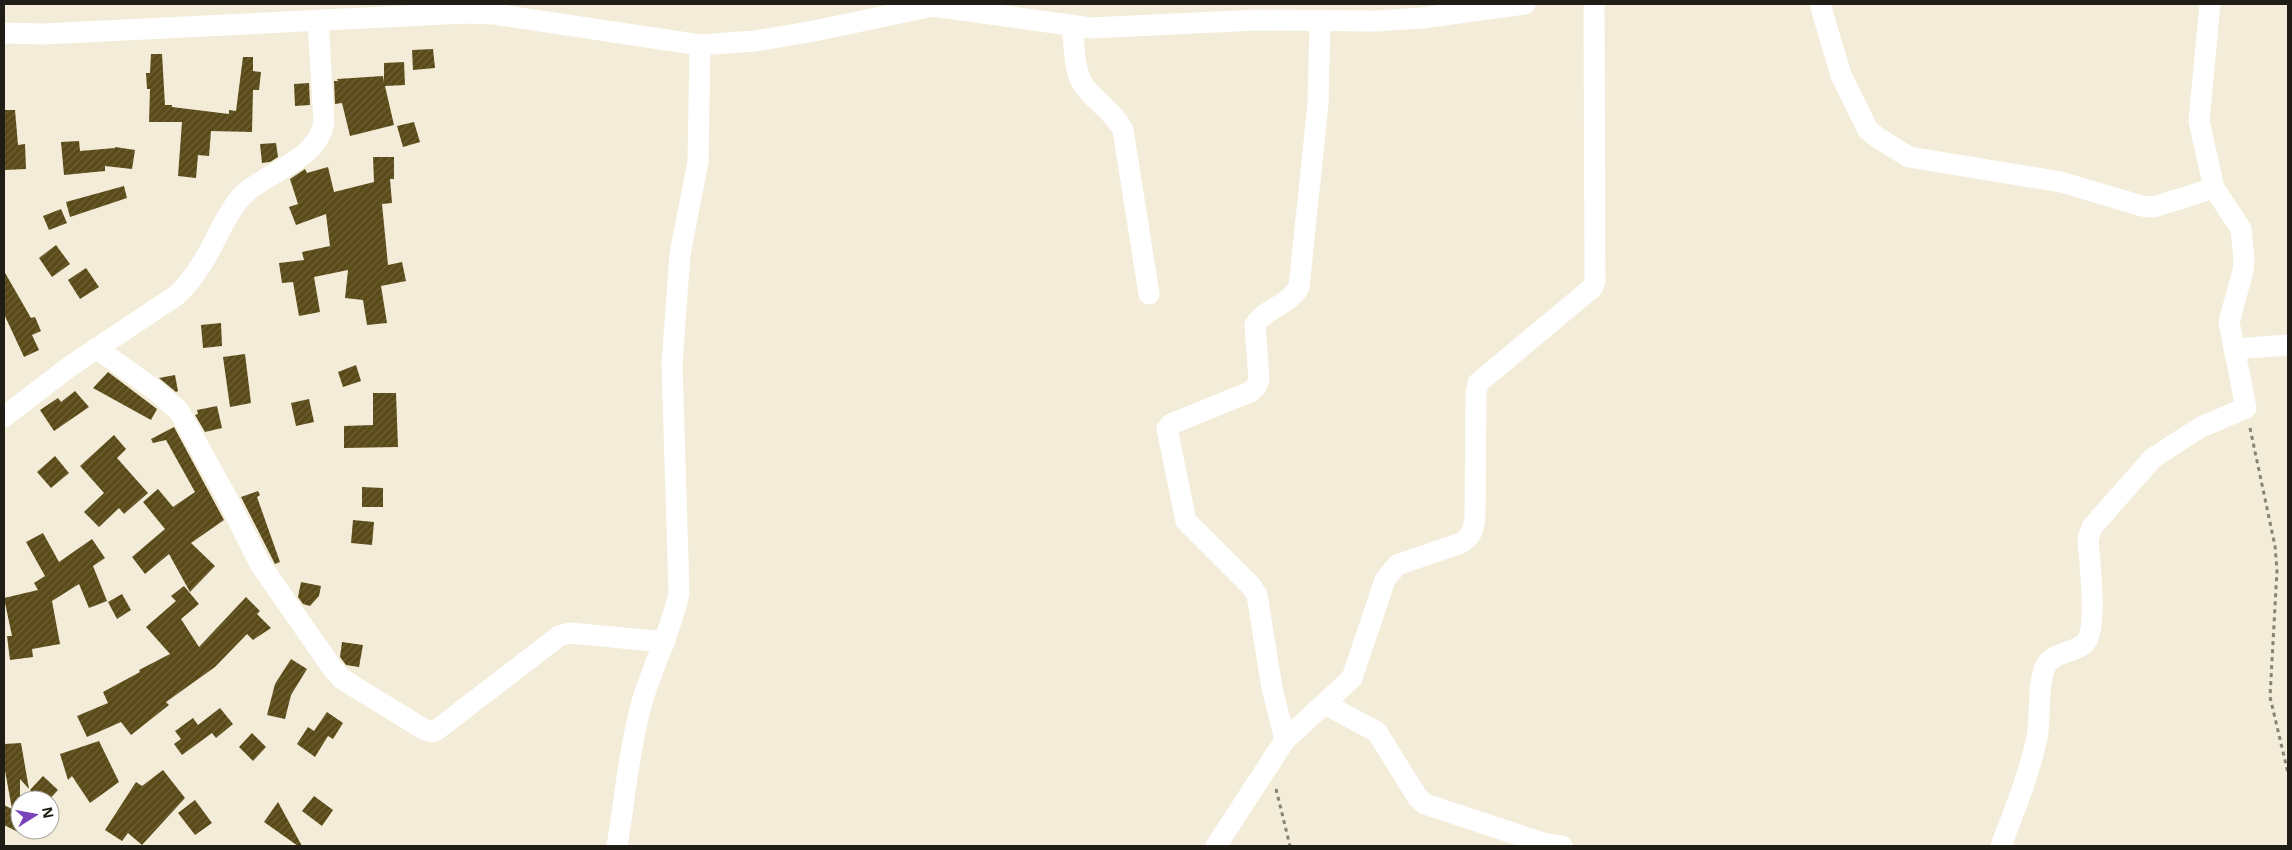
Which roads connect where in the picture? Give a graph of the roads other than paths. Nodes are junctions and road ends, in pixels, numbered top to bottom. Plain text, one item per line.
1 (1524, 4) edge
2 (1594, 4) edge
3 (1820, 4) edge
4 (2210, 4) edge
5 (856, 13) edge
6 (318, 20) junction
7 (1320, 20) junction
8 (1072, 26) junction
9 (4, 34) edge
10 (700, 45) junction
11 (2214, 188) junction
12 (1149, 294) dead end
13 (2288, 345) edge
14 (96, 348) junction
15 (2234, 349) junction
16 (4, 417) edge
17 (665, 642) junction
18 (1325, 704) junction
19 (1285, 740) junction
20 (617, 846) edge
21 (1216, 846) edge
22 (1562, 846) edge
23 (2001, 846) edge

1 - 7 street
2 - 18 street
3 - 11 street
4 - 11 street
5 - 8 street
5 - 10 street
6 - 9 street
6 - 10 street
6 - 14 street
7 - 8 street
7 - 19 street
8 - 12 street
10 - 17 street
11 - 15 street
13 - 15 street
14 - 16 street
14 - 17 street
15 - 23 street
17 - 20 street
18 - 19 street
18 - 22 street
19 - 21 street

